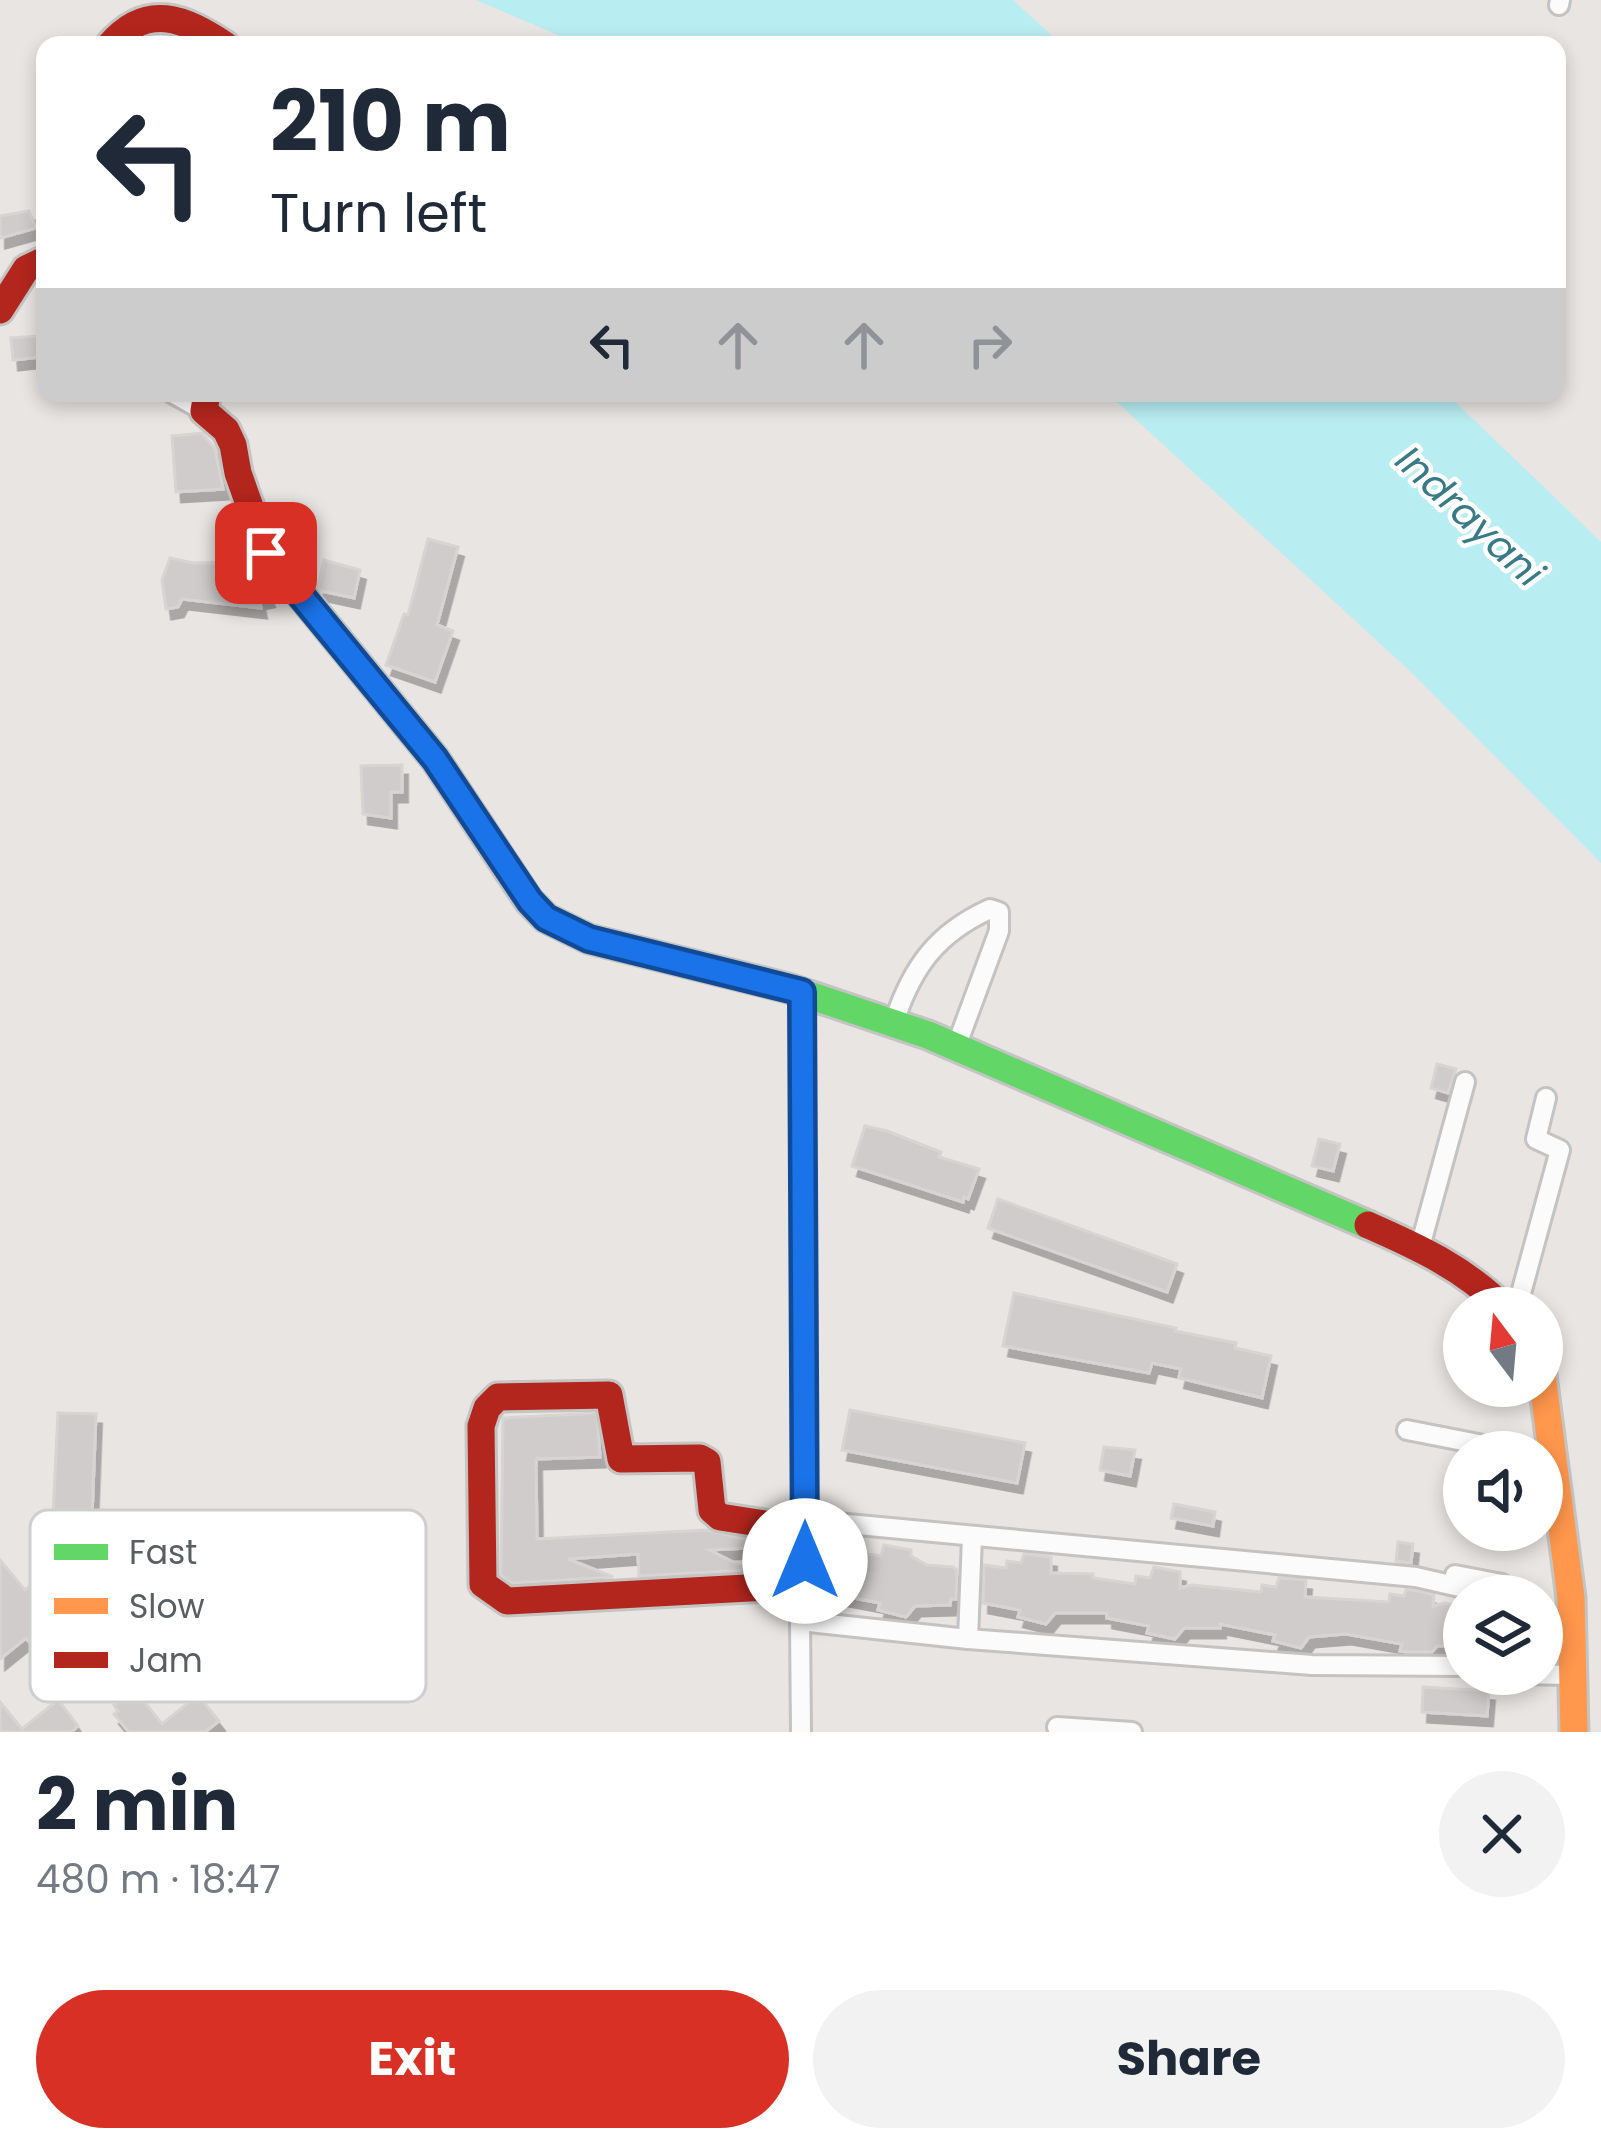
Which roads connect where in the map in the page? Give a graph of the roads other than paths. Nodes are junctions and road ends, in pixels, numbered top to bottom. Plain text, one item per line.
1 (116, 36) edge
2 (213, 36) edge
3 (36, 264) edge
4 (0, 310) edge
5 (206, 402) edge
6 (802, 992) junction
7 (894, 1022) junction
8 (956, 1047) junction
9 (1465, 1082) dead end
10 (1546, 1098) dead end
11 (1420, 1247) junction
12 (1483, 1287) edge
13 (1523, 1287) edge
14 (1407, 1430) dead end
15 (1443, 1437) edge
16 (805, 1520) junction
17 (972, 1538) junction
18 (1563, 1547) edge
19 (1454, 1575) edge
20 (1416, 1577) junction
21 (1443, 1585) edge
22 (803, 1586) junction
23 (768, 1587) junction
24 (800, 1621) junction
25 (968, 1639) junction
26 (1443, 1666) edge
27 (1563, 1676) edge
28 (1574, 1676) junction
29 (1058, 1727) dead end
30 (801, 1732) edge
31 (1132, 1732) edge
32 (1574, 1732) edge

1 - 2 street
3 - 4 street
5 - 6 street
6 - 7 street
6 - 16 street
7 - 8 street
7 - 8 street
8 - 11 street
9 - 11 street
10 - 13 street
11 - 12 street
14 - 15 street
16 - 17 street
16 - 22 street
17 - 20 street
17 - 25 street
18 - 28 street
19 - 20 street
20 - 21 street
22 - 23 street
22 - 24 street
23 - 23 street
24 - 25 street
24 - 30 street
25 - 26 street
27 - 28 street
28 - 32 street
29 - 31 street

